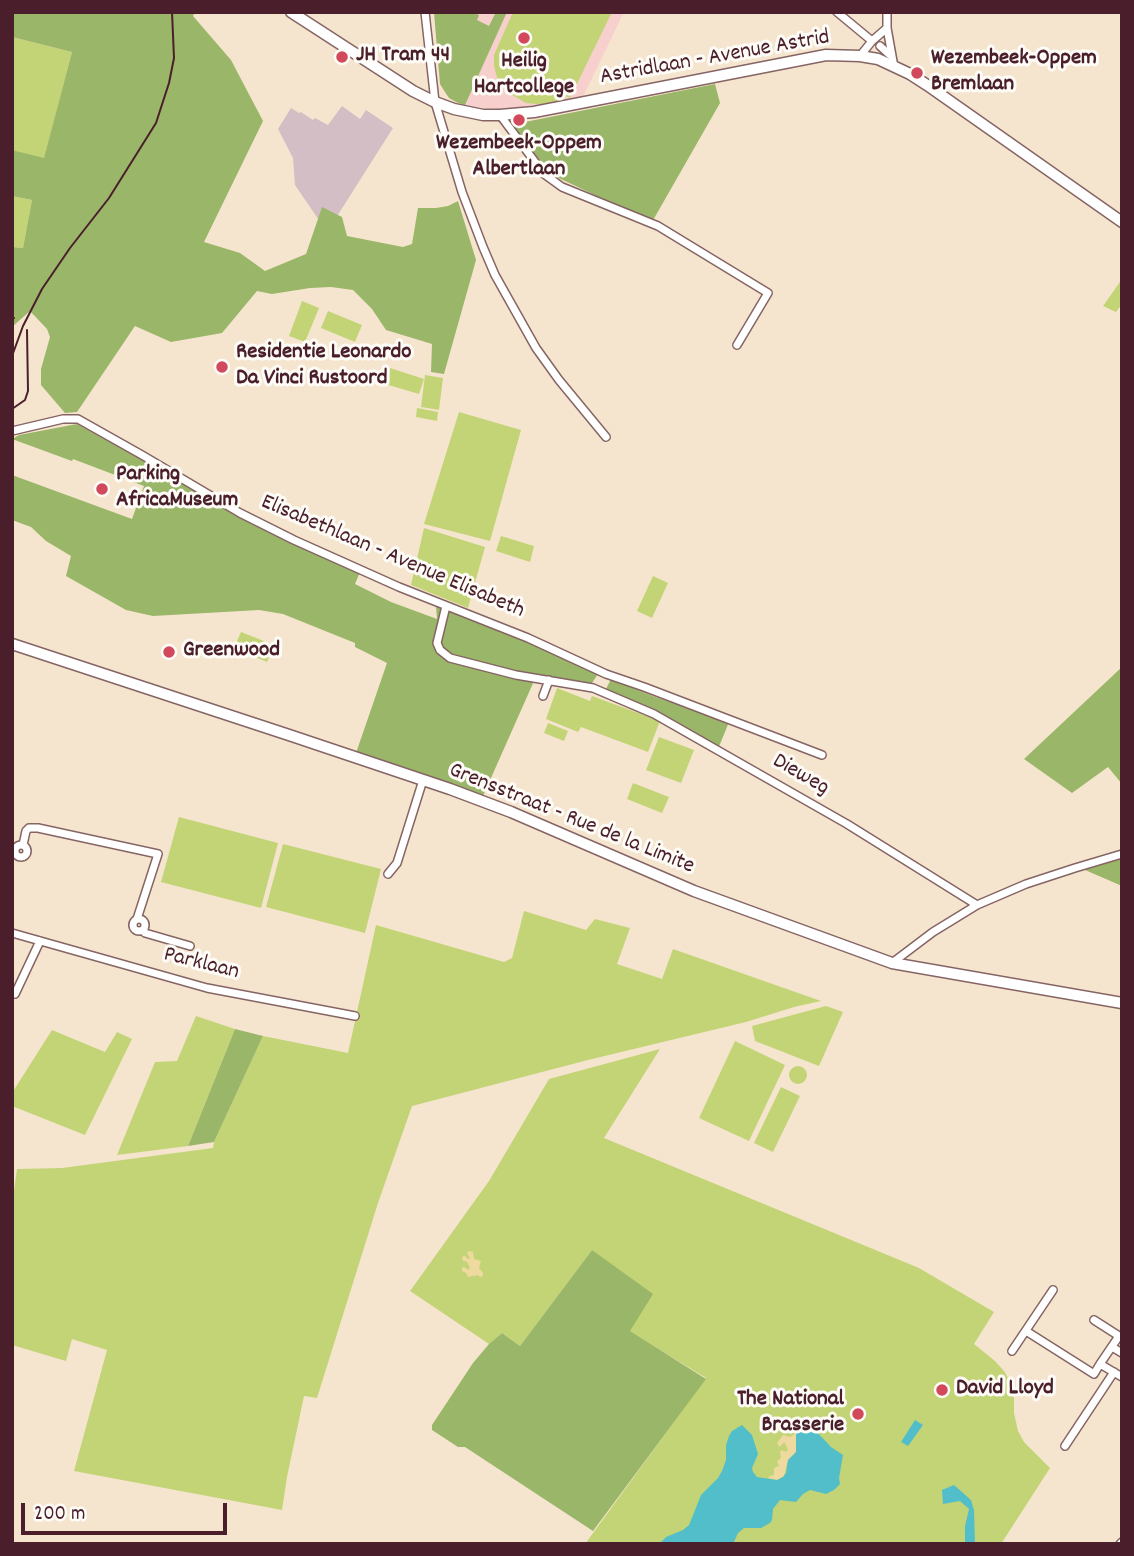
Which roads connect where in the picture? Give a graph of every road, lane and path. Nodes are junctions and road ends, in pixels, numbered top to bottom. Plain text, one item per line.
1 (291, 12) edge
2 (425, 12) edge
3 (837, 12) edge
4 (887, 12) edge
5 (887, 28) junction
6 (872, 41) junction
7 (880, 46) dead end
8 (860, 56) junction
9 (893, 63) junction
10 (435, 102) junction
11 (500, 115) junction
12 (1122, 222) edge
13 (737, 345) dead end
14 (12, 431) edge
15 (606, 437) dead end
16 (446, 606) junction
17 (12, 644) edge
18 (606, 674) junction
19 (549, 681) junction
20 (599, 690) junction
21 (543, 696) dead end
22 (822, 755) dead end
23 (422, 780) junction
24 (14, 852) edge
25 (1122, 854) edge
26 (388, 874) dead end
27 (977, 905) junction
28 (12, 933) edge
29 (40, 941) junction
30 (190, 946) dead end
31 (892, 963) junction
32 (15, 994) dead end
33 (1122, 1003) edge
34 (355, 1016) dead end
35 (1054, 1290) dead end
36 (1094, 1321) dead end
37 (1026, 1331) junction
38 (1112, 1347) junction
39 (1012, 1351) dead end
40 (1122, 1353) edge
41 (1100, 1364) junction
42 (1114, 1372) junction
43 (1122, 1377) edge
44 (1065, 1446) dead end

1 - 10 street, Astridlaan - Avenue Astrid
2 - 10 street
3 - 6 street
4 - 5 street
5 - 6 street
5 - 9 street
6 - 8 street
7 - 9 street
8 - 9 street, Astridlaan - Avenue Astrid
8 - 11 street, Astridlaan - Avenue Astrid
9 - 12 street, Astridlaan - Avenue Astrid
10 - 11 street, Astridlaan - Avenue Astrid
10 - 15 street
11 - 13 street
14 - 16 street, Elisabethlaan - Avenue Elisabeth
16 - 18 street, Elisabethlaan - Avenue Elisabeth
16 - 19 street, Dieweg
17 - 23 street, Grensstraat - Rue de la Limite
18 - 20 street
18 - 22 street, Elisabethlaan - Avenue Elisabeth
19 - 20 street, Dieweg
19 - 21 street
20 - 27 street, Dieweg
23 - 26 street
23 - 31 street, Grensstraat - Rue de la Limite
24 - 30 street
25 - 27 street
27 - 31 street
28 - 29 street, Parklaan
29 - 32 street
29 - 34 street, Parklaan
31 - 33 street, Grensstraat - Rue de la Limite
35 - 37 street
36 - 38 street
37 - 39 street
37 - 41 street
38 - 40 street
38 - 41 street
41 - 42 street
42 - 43 street
42 - 44 street

